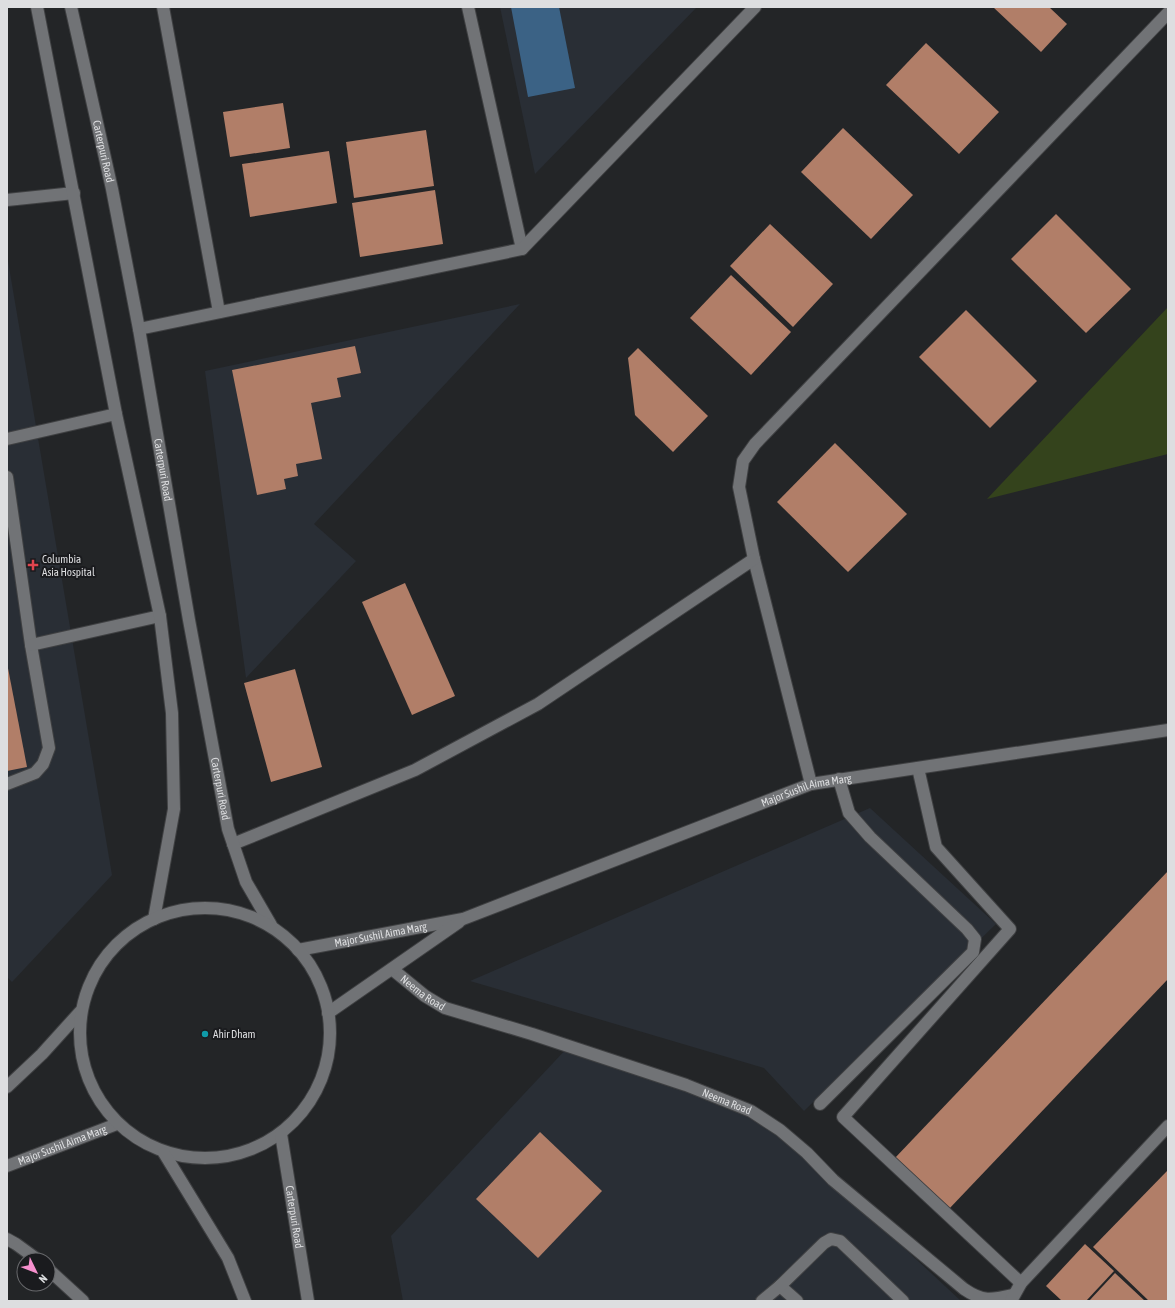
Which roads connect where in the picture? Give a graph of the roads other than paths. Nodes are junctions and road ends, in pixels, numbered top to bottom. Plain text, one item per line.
1 (38, 7) edge
2 (71, 7) edge
3 (164, 7) edge
4 (468, 7) edge
5 (755, 7) edge
6 (1168, 13) edge
7 (74, 193) junction
8 (7, 200) edge
9 (522, 249) junction
10 (219, 312) junction
11 (138, 329) junction
12 (116, 414) junction
13 (7, 439) edge
14 (7, 477) edge
15 (754, 559) junction
16 (160, 616) junction
17 (31, 645) junction
18 (1168, 730) edge
19 (918, 768) junction
20 (839, 779) junction
21 (7, 784) edge
22 (811, 784) junction
23 (233, 844) junction
24 (154, 919) junction
25 (463, 919) junction
26 (271, 925) junction
27 (298, 950) junction
28 (392, 968) junction
29 (80, 1012) junction
30 (328, 1013) junction
31 (7, 1087) edge
32 (820, 1104) dead end
33 (117, 1124) junction
34 (1168, 1126) edge
35 (281, 1134) junction
36 (164, 1153) junction
37 (7, 1166) edge
38 (7, 1239) edge
39 (27, 1252) edge
40 (56, 1276) edge
41 (1021, 1283) junction
42 (780, 1286) junction
43 (1012, 1298) edge
44 (83, 1301) edge
45 (244, 1301) edge
46 (308, 1301) edge
47 (762, 1301) edge
48 (797, 1301) edge
49 (903, 1301) edge

1 - 7 street
2 - 11 street, Carterpuri Road
3 - 10 street
4 - 9 street
5 - 9 street
6 - 15 street
7 - 8 street
7 - 12 street
9 - 10 street
10 - 11 street
11 - 23 street, Carterpuri Road
12 - 13 street
12 - 16 street
14 - 17 street
15 - 22 street
15 - 23 street
16 - 17 street
16 - 24 street
17 - 21 street
18 - 19 street, Major Sushil Aima Marg
19 - 20 street, Major Sushil Aima Marg
19 - 41 street
20 - 22 street, Major Sushil Aima Marg
20 - 32 street
22 - 25 street, Major Sushil Aima Marg
23 - 26 street, Carterpuri Road
24 - 26 street
24 - 29 street
25 - 27 street, Major Sushil Aima Marg
25 - 28 street, Major Sushil Aima Marg
26 - 27 street
27 - 30 street
28 - 30 street, Major Sushil Aima Marg
28 - 43 street, Neema Road
29 - 31 street
29 - 33 street
30 - 35 street
33 - 36 street
33 - 37 street, Major Sushil Aima Marg
34 - 41 street
35 - 36 street
35 - 46 street, Carterpuri Road
36 - 45 street
38 - 39 street
40 - 44 street
41 - 43 street
42 - 47 street
42 - 48 street
42 - 49 street

